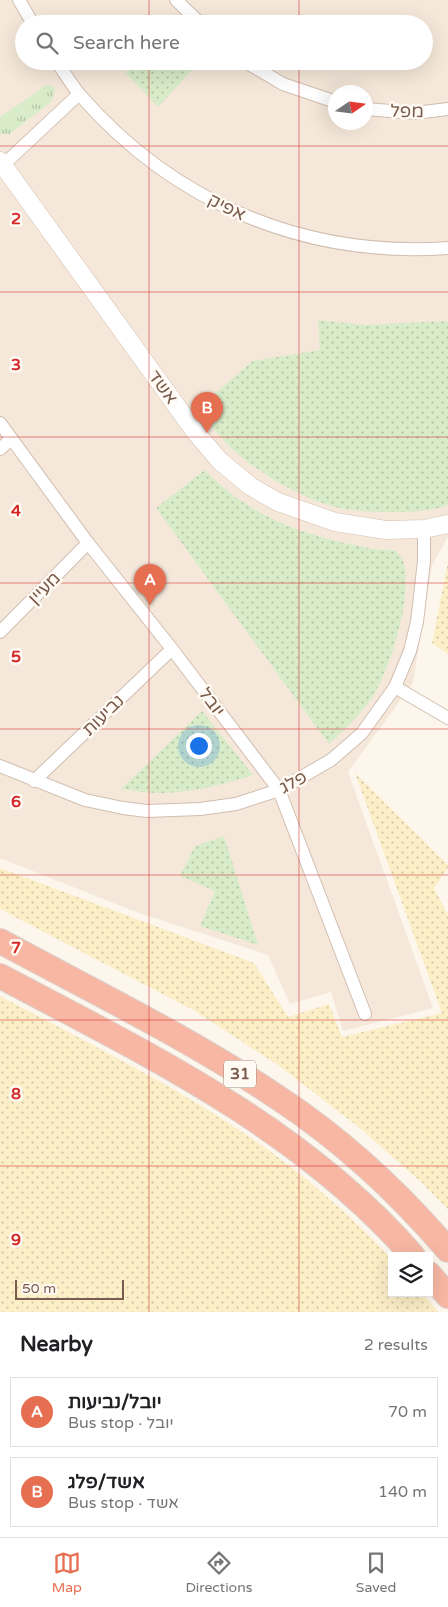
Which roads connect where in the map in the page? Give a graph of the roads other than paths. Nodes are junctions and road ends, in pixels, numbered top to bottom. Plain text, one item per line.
1 (19, 0) edge
2 (176, 0) edge
3 (28, 15) edge
4 (192, 15) edge
5 (62, 70) edge
6 (259, 70) edge
7 (79, 94) junction
8 (328, 99) edge
9 (448, 109) edge
10 (373, 110) edge
11 (1, 164) edge
12 (448, 248) edge
13 (0, 423) edge
14 (11, 439) junction
15 (0, 449) edge
16 (448, 524) edge
17 (424, 529) junction
18 (88, 543) junction
19 (0, 632) edge
20 (172, 649) junction
21 (395, 688) junction
22 (448, 718) edge
23 (0, 766) edge
24 (34, 781) junction
25 (279, 790) junction
26 (0, 941) edge
27 (0, 976) edge
28 (366, 1014) dead end
29 (448, 1250) edge
30 (409, 1252) edge
31 (433, 1279) edge
32 (448, 1296) edge

1 - 3 street
2 - 4 street
5 - 7 street, אפיק
6 - 8 street
7 - 11 street
7 - 12 street, אפיק
9 - 10 street, מפל
11 - 17 street, אשד
13 - 14 street, יובל
14 - 15 street
14 - 18 street, יובל
16 - 17 street, אשד
17 - 21 street, פלג
18 - 19 street, מעיין
18 - 20 street, יובל
20 - 24 street, נביעות
20 - 25 street, יובל
21 - 22 street
21 - 25 street, פלג
23 - 24 street, פלג
24 - 25 street, פלג
25 - 28 street, יובל
26 - 29 highway, 31
27 - 30 highway, 31
31 - 32 highway

